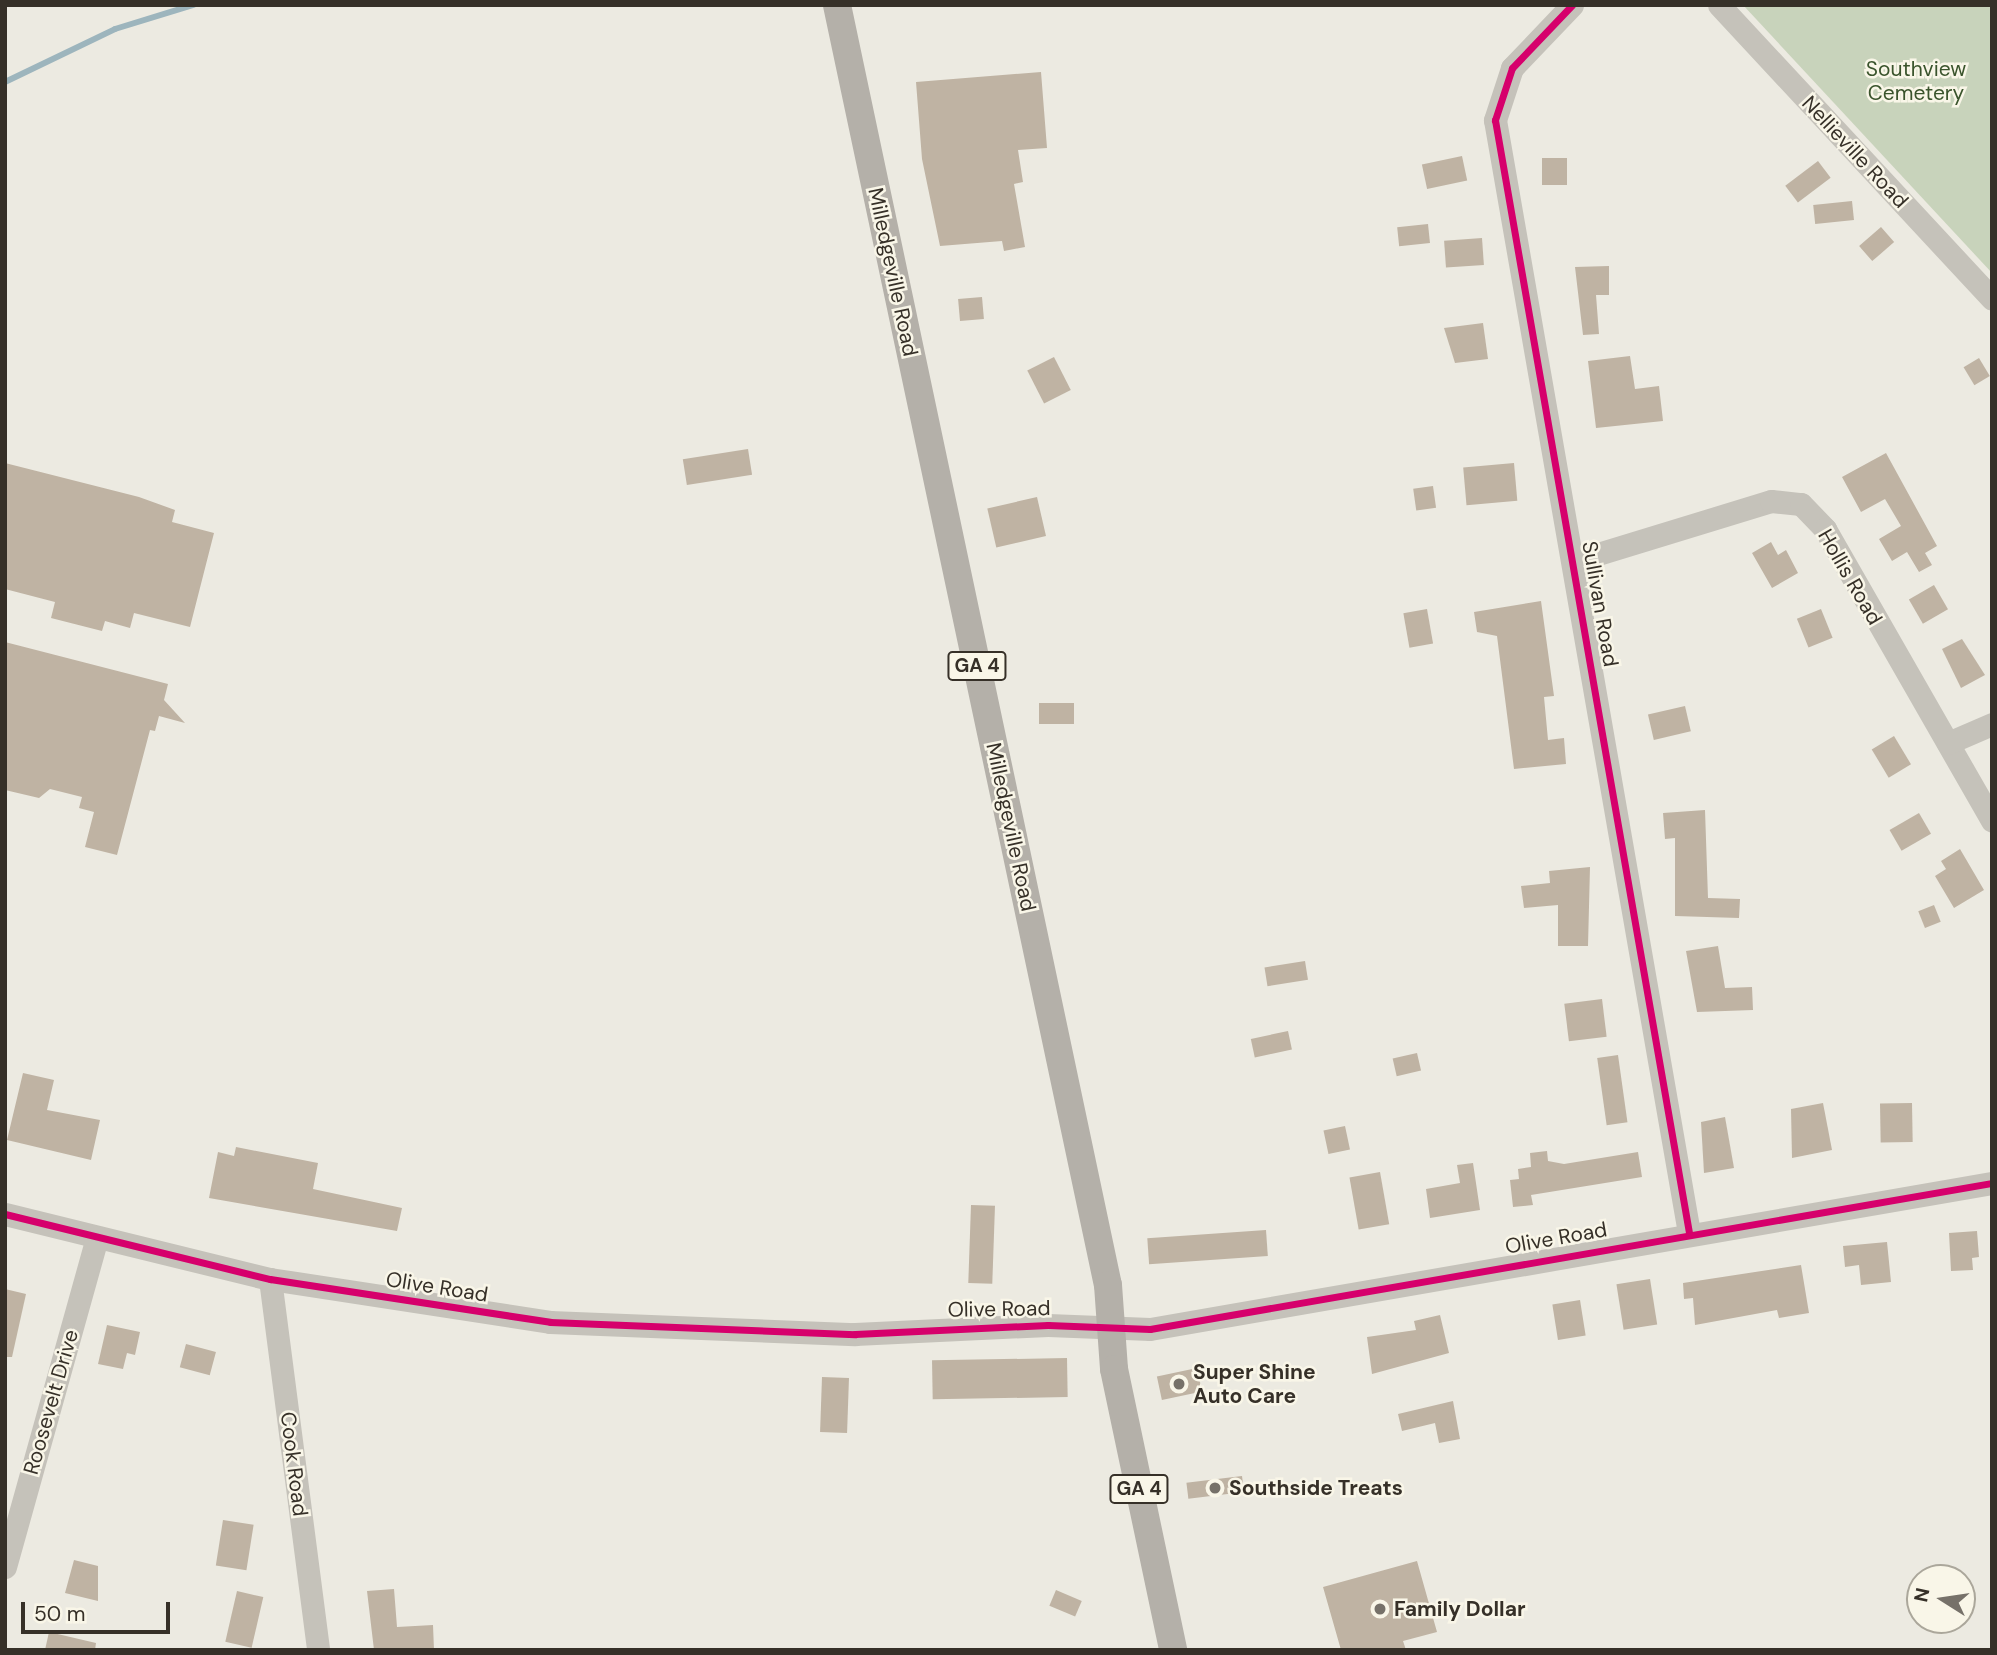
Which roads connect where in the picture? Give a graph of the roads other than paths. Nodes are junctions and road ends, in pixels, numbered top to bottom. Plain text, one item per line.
1 (837, 5) edge
2 (1572, 5) edge
3 (1719, 5) edge
4 (1992, 299) edge
5 (1575, 561) junction
6 (1992, 724) edge
7 (1948, 743) junction
8 (1992, 821) edge
9 (1992, 1183) edge
10 (5, 1214) edge
11 (1689, 1233) junction
12 (97, 1238) junction
13 (270, 1279) junction
14 (1111, 1326) junction
15 (5, 1567) edge
16 (318, 1650) edge
17 (1173, 1650) edge

1 - 14 main road, Milledgeville Road / GA 4
2 - 5 street, Sullivan Road
3 - 4 street, Nellieville Road
5 - 7 street, Hollis Road
5 - 11 street, Sullivan Road
6 - 7 street
7 - 8 street, Hollis Road
9 - 11 street, Olive Road
10 - 12 street, Olive Road
11 - 14 street, Olive Road
12 - 13 street, Olive Road
12 - 15 street, Roosevelt Drive
13 - 14 street, Olive Road
13 - 16 street, Cook Road
14 - 17 main road, Milledgeville Road / GA 4

